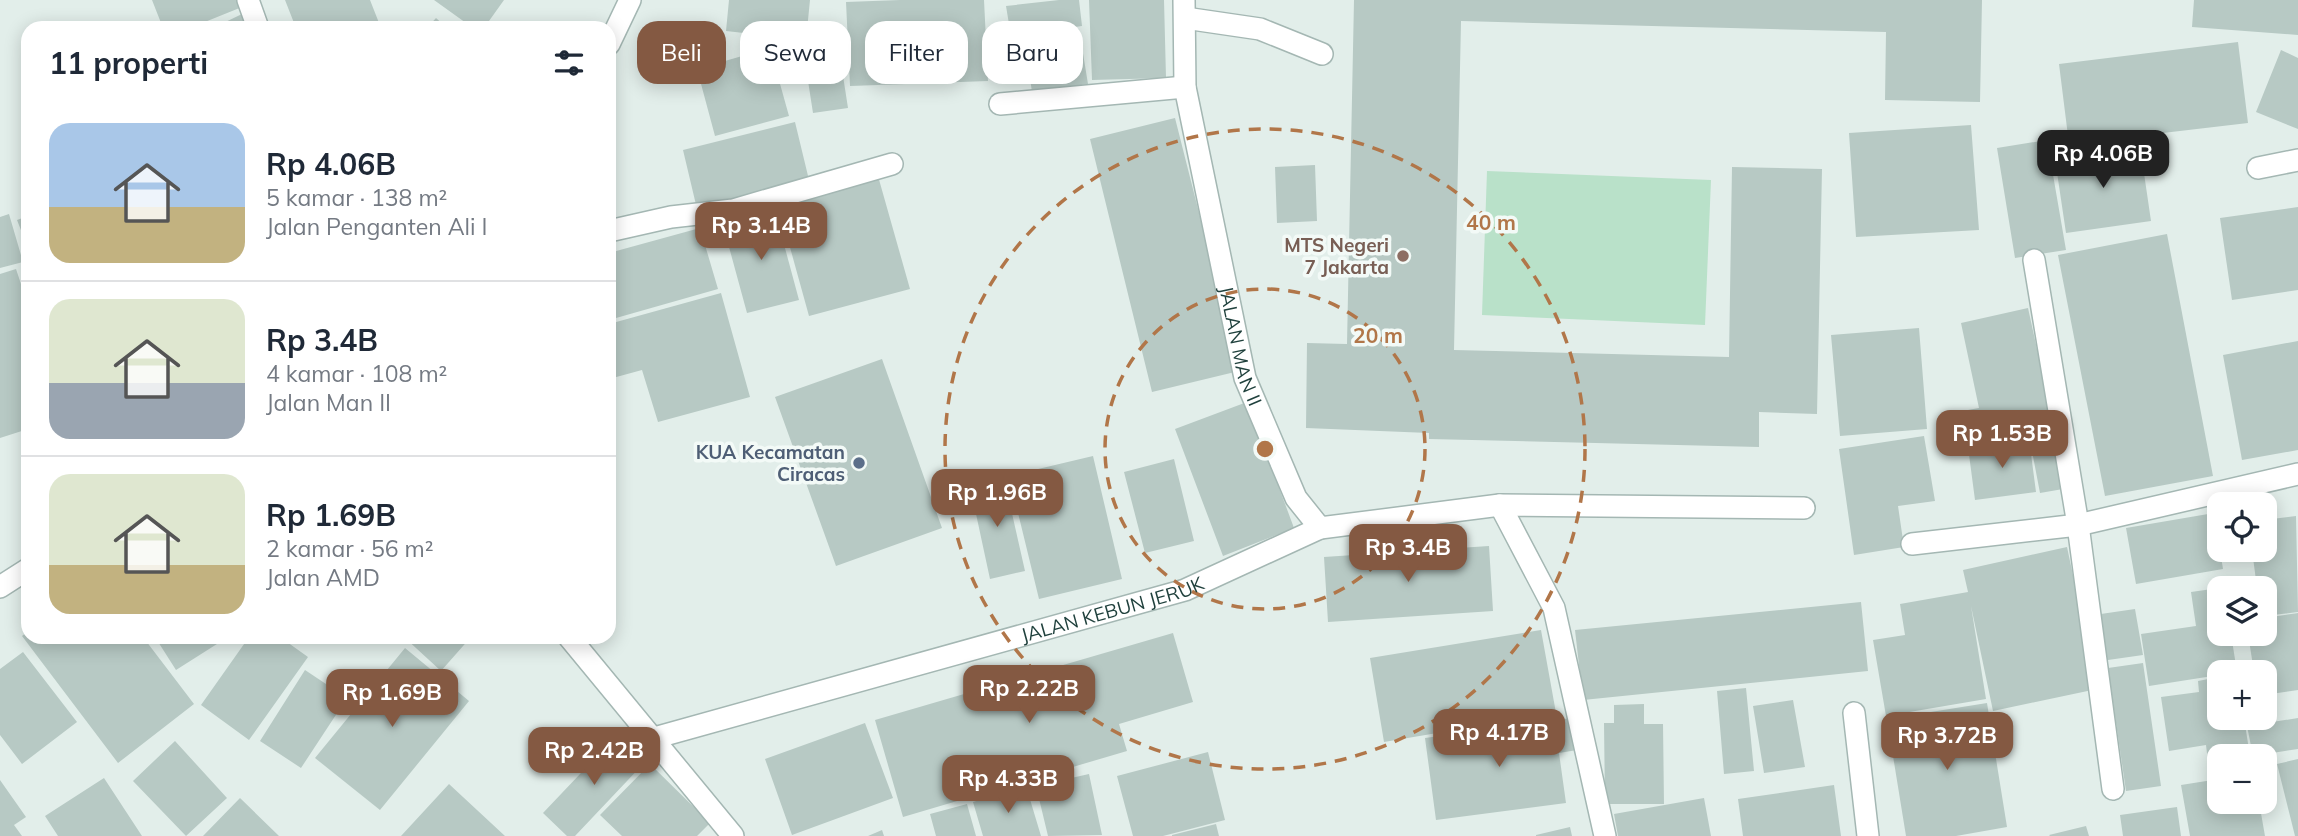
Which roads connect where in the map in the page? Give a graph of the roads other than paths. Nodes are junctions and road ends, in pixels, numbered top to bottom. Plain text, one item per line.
1 (247, 0) edge
2 (630, 0) edge
3 (1184, 9) edge
4 (255, 21) edge
5 (616, 29) edge
6 (1322, 54) dead end
7 (1185, 87) junction
8 (1000, 104) dead end
9 (2298, 160) edge
10 (892, 164) dead end
11 (2258, 168) dead end
12 (616, 229) edge
13 (2034, 260) dead end
14 (2298, 474) edge
15 (1500, 505) junction
16 (1804, 508) dead end
17 (2078, 525) junction
18 (1320, 528) junction
19 (1912, 544) dead end
20 (21, 574) edge
21 (0, 587) edge
22 (575, 644) edge
23 (1854, 713) dead end
24 (654, 738) junction
25 (2113, 789) dead end
26 (733, 836) edge
27 (1605, 836) edge
28 (1868, 836) edge

1 - 4 street
2 - 5 street
3 - 6 street
3 - 7 street, JALAN MAN II
7 - 8 street
7 - 18 street, JALAN MAN II
9 - 11 street
10 - 12 street
13 - 17 street
14 - 17 street
15 - 16 street
15 - 18 street
15 - 27 street
17 - 19 street
17 - 25 street
18 - 24 street, JALAN KEBUN JERUK
20 - 21 street
22 - 24 street
23 - 28 street
24 - 26 street

